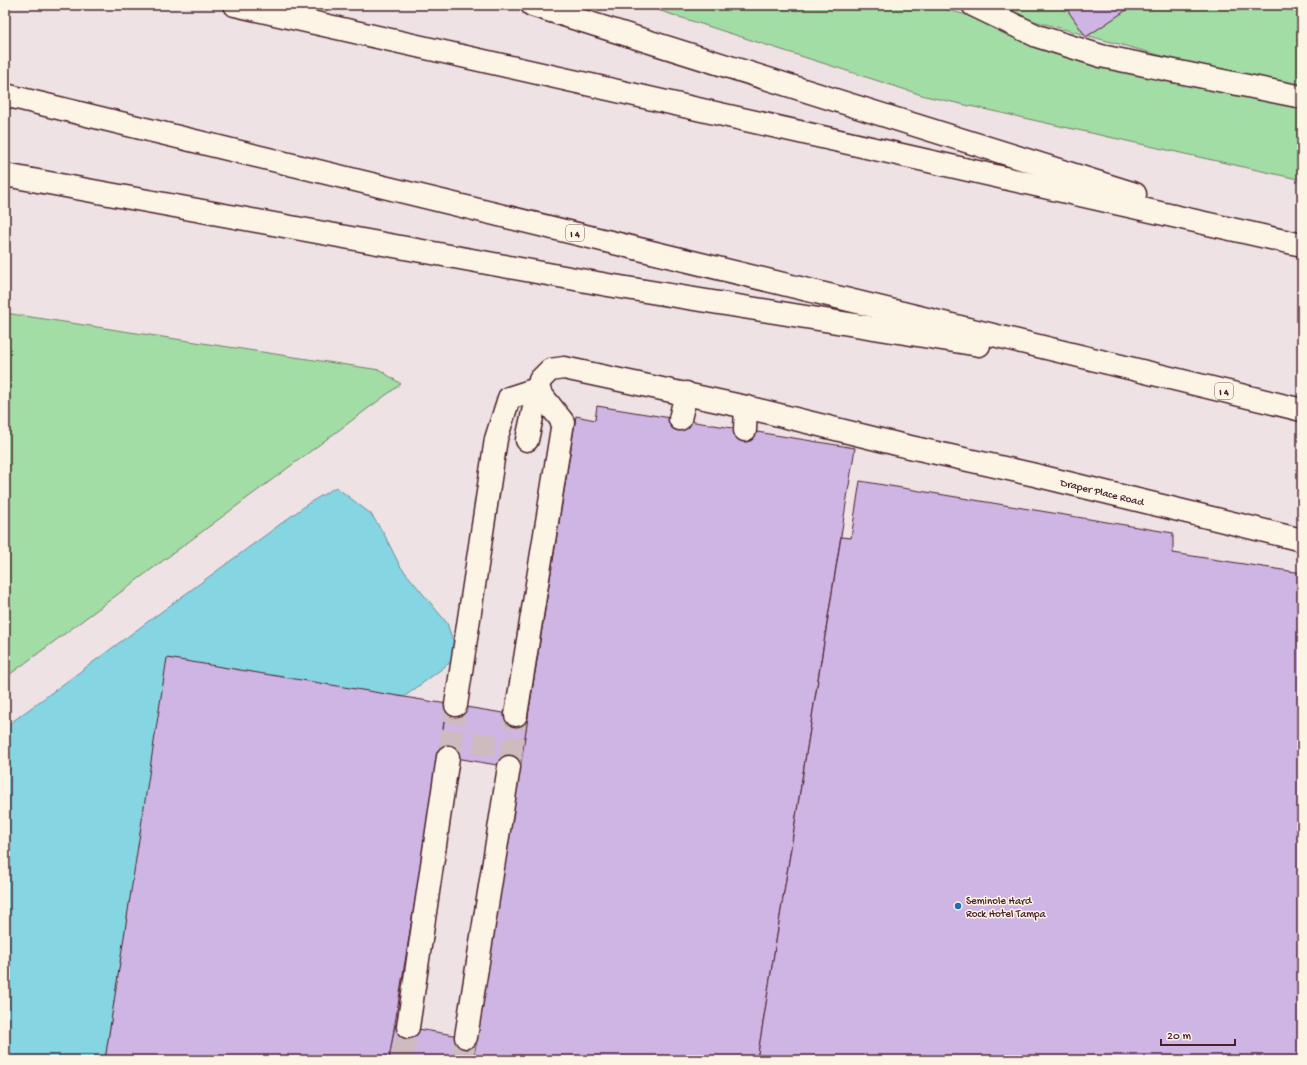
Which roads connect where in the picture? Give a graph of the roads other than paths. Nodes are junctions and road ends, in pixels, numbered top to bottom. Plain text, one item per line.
1 (235, 5) edge
2 (532, 5) edge
3 (973, 5) edge
4 (5, 95) edge
5 (1302, 97) edge
6 (5, 175) edge
7 (1292, 243) edge
8 (1146, 372) junction
9 (537, 389) junction
10 (686, 393) junction
11 (746, 408) junction
12 (1302, 410) edge
13 (680, 419) dead end
14 (745, 430) dead end
15 (527, 440) dead end
16 (1302, 540) edge
17 (456, 706) tunnel mouth
18 (516, 715) tunnel mouth
19 (448, 757) tunnel mouth
20 (509, 767) tunnel mouth
21 (408, 1027) tunnel mouth
22 (466, 1037) tunnel mouth

1 - 7 main road
2 - 7 main road
3 - 5 main road
4 - 8 main road, I 4
6 - 8 main road
8 - 12 main road, I 4
9 - 10 main road, Draper Place Road
9 - 15 main road
9 - 17 main road
9 - 18 main road
10 - 11 main road, Draper Place Road
10 - 13 main road
11 - 14 main road
11 - 16 main road, Draper Place Road
19 - 21 main road
20 - 22 main road

